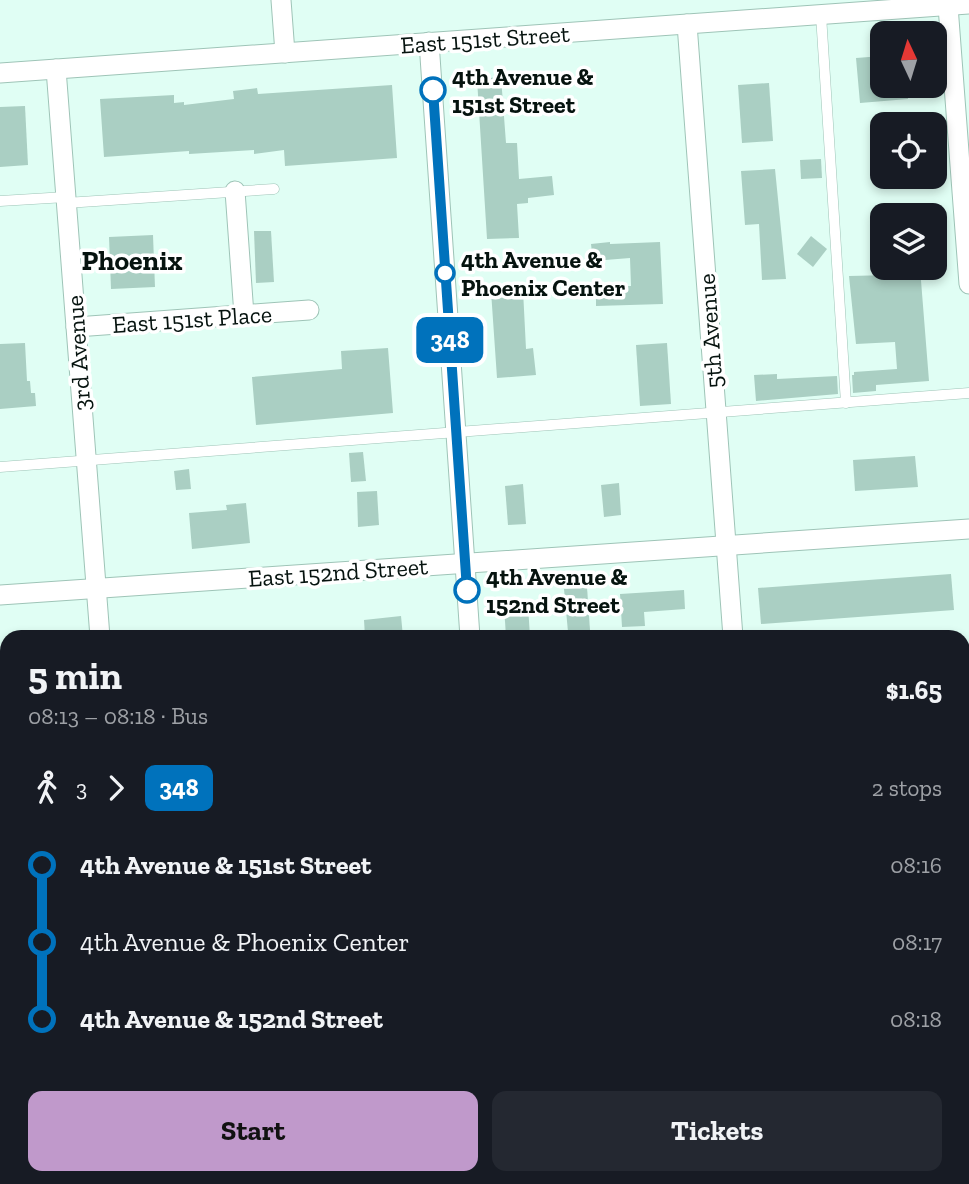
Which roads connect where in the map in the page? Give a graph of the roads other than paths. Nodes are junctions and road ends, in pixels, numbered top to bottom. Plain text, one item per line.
1 (281, 0) edge
2 (969, 4) edge
3 (948, 6) junction
4 (759, 10) edge
5 (821, 15) junction
6 (687, 24) junction
7 (429, 43) junction
8 (285, 52) junction
9 (56, 69) junction
10 (0, 73) edge
11 (274, 189) dead end
12 (235, 191) junction
13 (66, 200) junction
14 (0, 201) edge
15 (969, 284) edge
16 (309, 310) dead end
17 (244, 315) junction
18 (76, 327) junction
19 (969, 393) edge
20 (846, 403) junction
21 (716, 413) junction
22 (456, 432) junction
23 (86, 460) junction
24 (0, 467) edge
25 (969, 529) edge
26 (726, 546) junction
27 (465, 564) junction
28 (96, 589) junction
29 (0, 595) edge
30 (99, 630) edge
31 (470, 630) edge
32 (732, 630) edge

1 - 8 street
2 - 3 street, East 151st Street
3 - 5 street, East 151st Street
3 - 15 street
4 - 5 street, East 151st Street
4 - 6 street, East 151st Street
5 - 20 lane
6 - 7 street, East 151st Street
6 - 21 street, 5th Avenue
7 - 8 street, East 151st Street
7 - 22 street
8 - 9 street, East 151st Street
9 - 10 street, East 151st Street
9 - 13 street, 3rd Avenue
11 - 12 lane
12 - 13 lane
12 - 17 street
13 - 14 lane
13 - 18 street, 3rd Avenue
16 - 17 street, East 151st Place
17 - 18 street, East 151st Place
18 - 23 street, 3rd Avenue
19 - 20 lane
20 - 21 lane
21 - 22 lane
21 - 26 street, 5th Avenue
22 - 23 lane
22 - 27 street
23 - 24 lane
23 - 28 street, 3rd Avenue
25 - 26 street, East 152nd Street
26 - 27 street, East 152nd Street
26 - 32 street, 5th Avenue
27 - 28 street, East 152nd Street
27 - 31 street
28 - 29 street, East 152nd Street
28 - 30 street, 3rd Avenue

